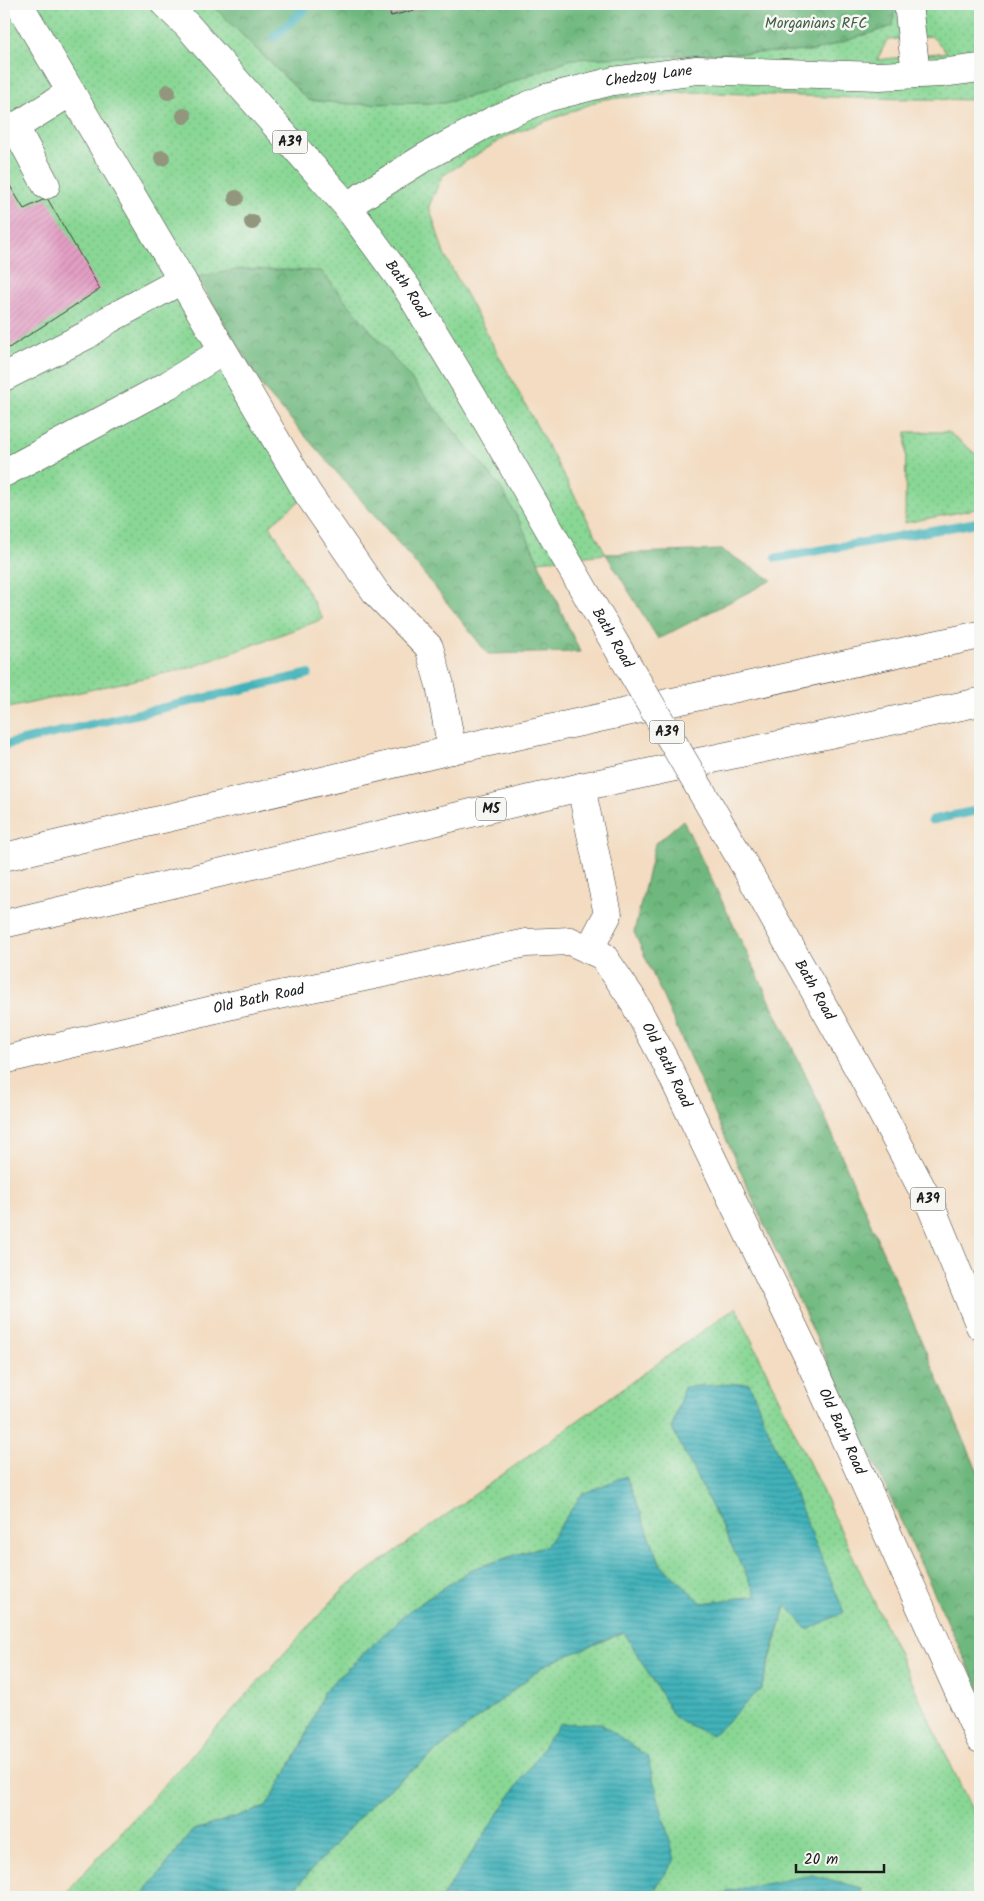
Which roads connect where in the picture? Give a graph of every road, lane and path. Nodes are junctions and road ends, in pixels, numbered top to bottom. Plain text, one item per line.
1 (20, 4) edge
2 (164, 4) edge
3 (908, 4) edge
4 (980, 68) edge
5 (916, 74) junction
6 (71, 92) junction
7 (9, 125) edge
8 (46, 185) dead end
9 (346, 206) junction
10 (182, 280) junction
11 (223, 351) junction
12 (4, 377) edge
13 (4, 473) edge
14 (980, 635) edge
15 (980, 702) edge
16 (452, 750) junction
17 (581, 787) junction
18 (4, 857) edge
19 (4, 924) edge
20 (589, 950) junction
21 (4, 1060) edge
22 (980, 1326) edge
23 (980, 1739) edge

1 - 6 main road
2 - 9 main road, Bath Road / A39
3 - 5 main road
4 - 5 main road, Chedzoy Lane
5 - 9 main road, Chedzoy Lane
6 - 7 main road
6 - 10 main road
7 - 8 main road
9 - 22 main road, Bath Road / A39, bridge
10 - 11 main road
10 - 12 main road
11 - 13 main road
11 - 16 main road
14 - 16 main road
15 - 17 main road, M5
16 - 18 main road
17 - 19 main road, M5
17 - 20 main road
20 - 21 main road, Old Bath Road
20 - 23 main road, Old Bath Road

